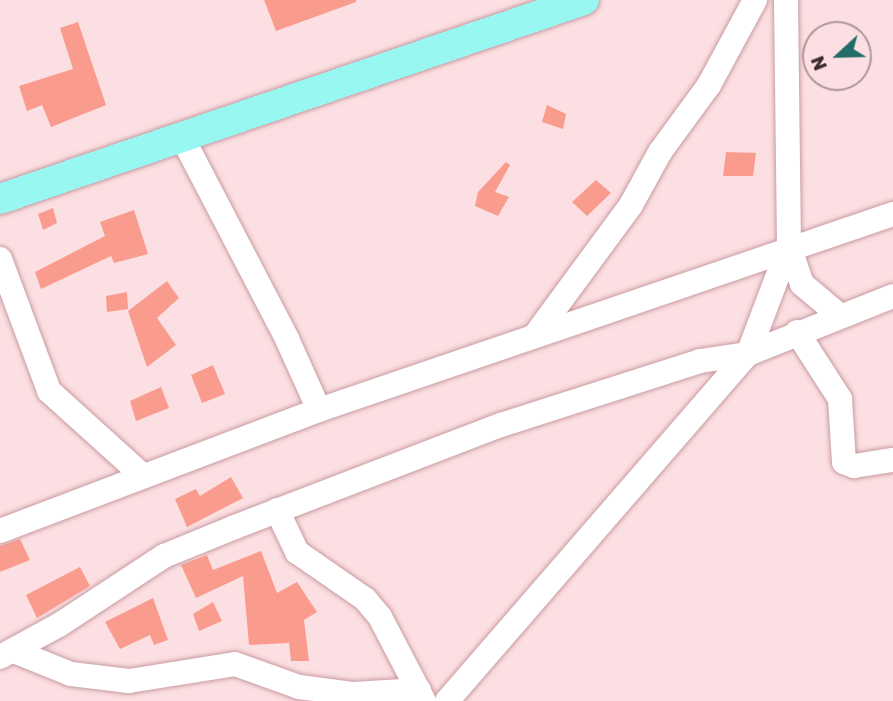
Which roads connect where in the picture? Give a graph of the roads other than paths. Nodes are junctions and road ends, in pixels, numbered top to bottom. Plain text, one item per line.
1 (584, 0) edge
2 (755, 0) edge
3 (786, 0) edge
4 (181, 135) junction
5 (0, 199) edge
6 (893, 214) edge
7 (789, 246) junction
8 (0, 259) edge
9 (893, 296) edge
10 (839, 315) junction
11 (797, 332) junction
12 (536, 334) junction
13 (748, 354) junction
14 (318, 410) junction
15 (893, 460) edge
16 (143, 476) junction
17 (277, 510) junction
18 (0, 531) edge
19 (7, 654) edge
20 (422, 696) edge
21 (447, 701) edge

1 - 4 main road
2 - 12 street
3 - 7 street
4 - 5 main road
4 - 14 street
6 - 7 street
7 - 10 street
7 - 12 street
7 - 13 street
8 - 16 street
9 - 10 street
10 - 11 street
11 - 13 street
11 - 15 street
12 - 14 street
13 - 17 street
13 - 21 street
14 - 16 street
16 - 18 street
17 - 19 street
17 - 20 street
19 - 20 street

